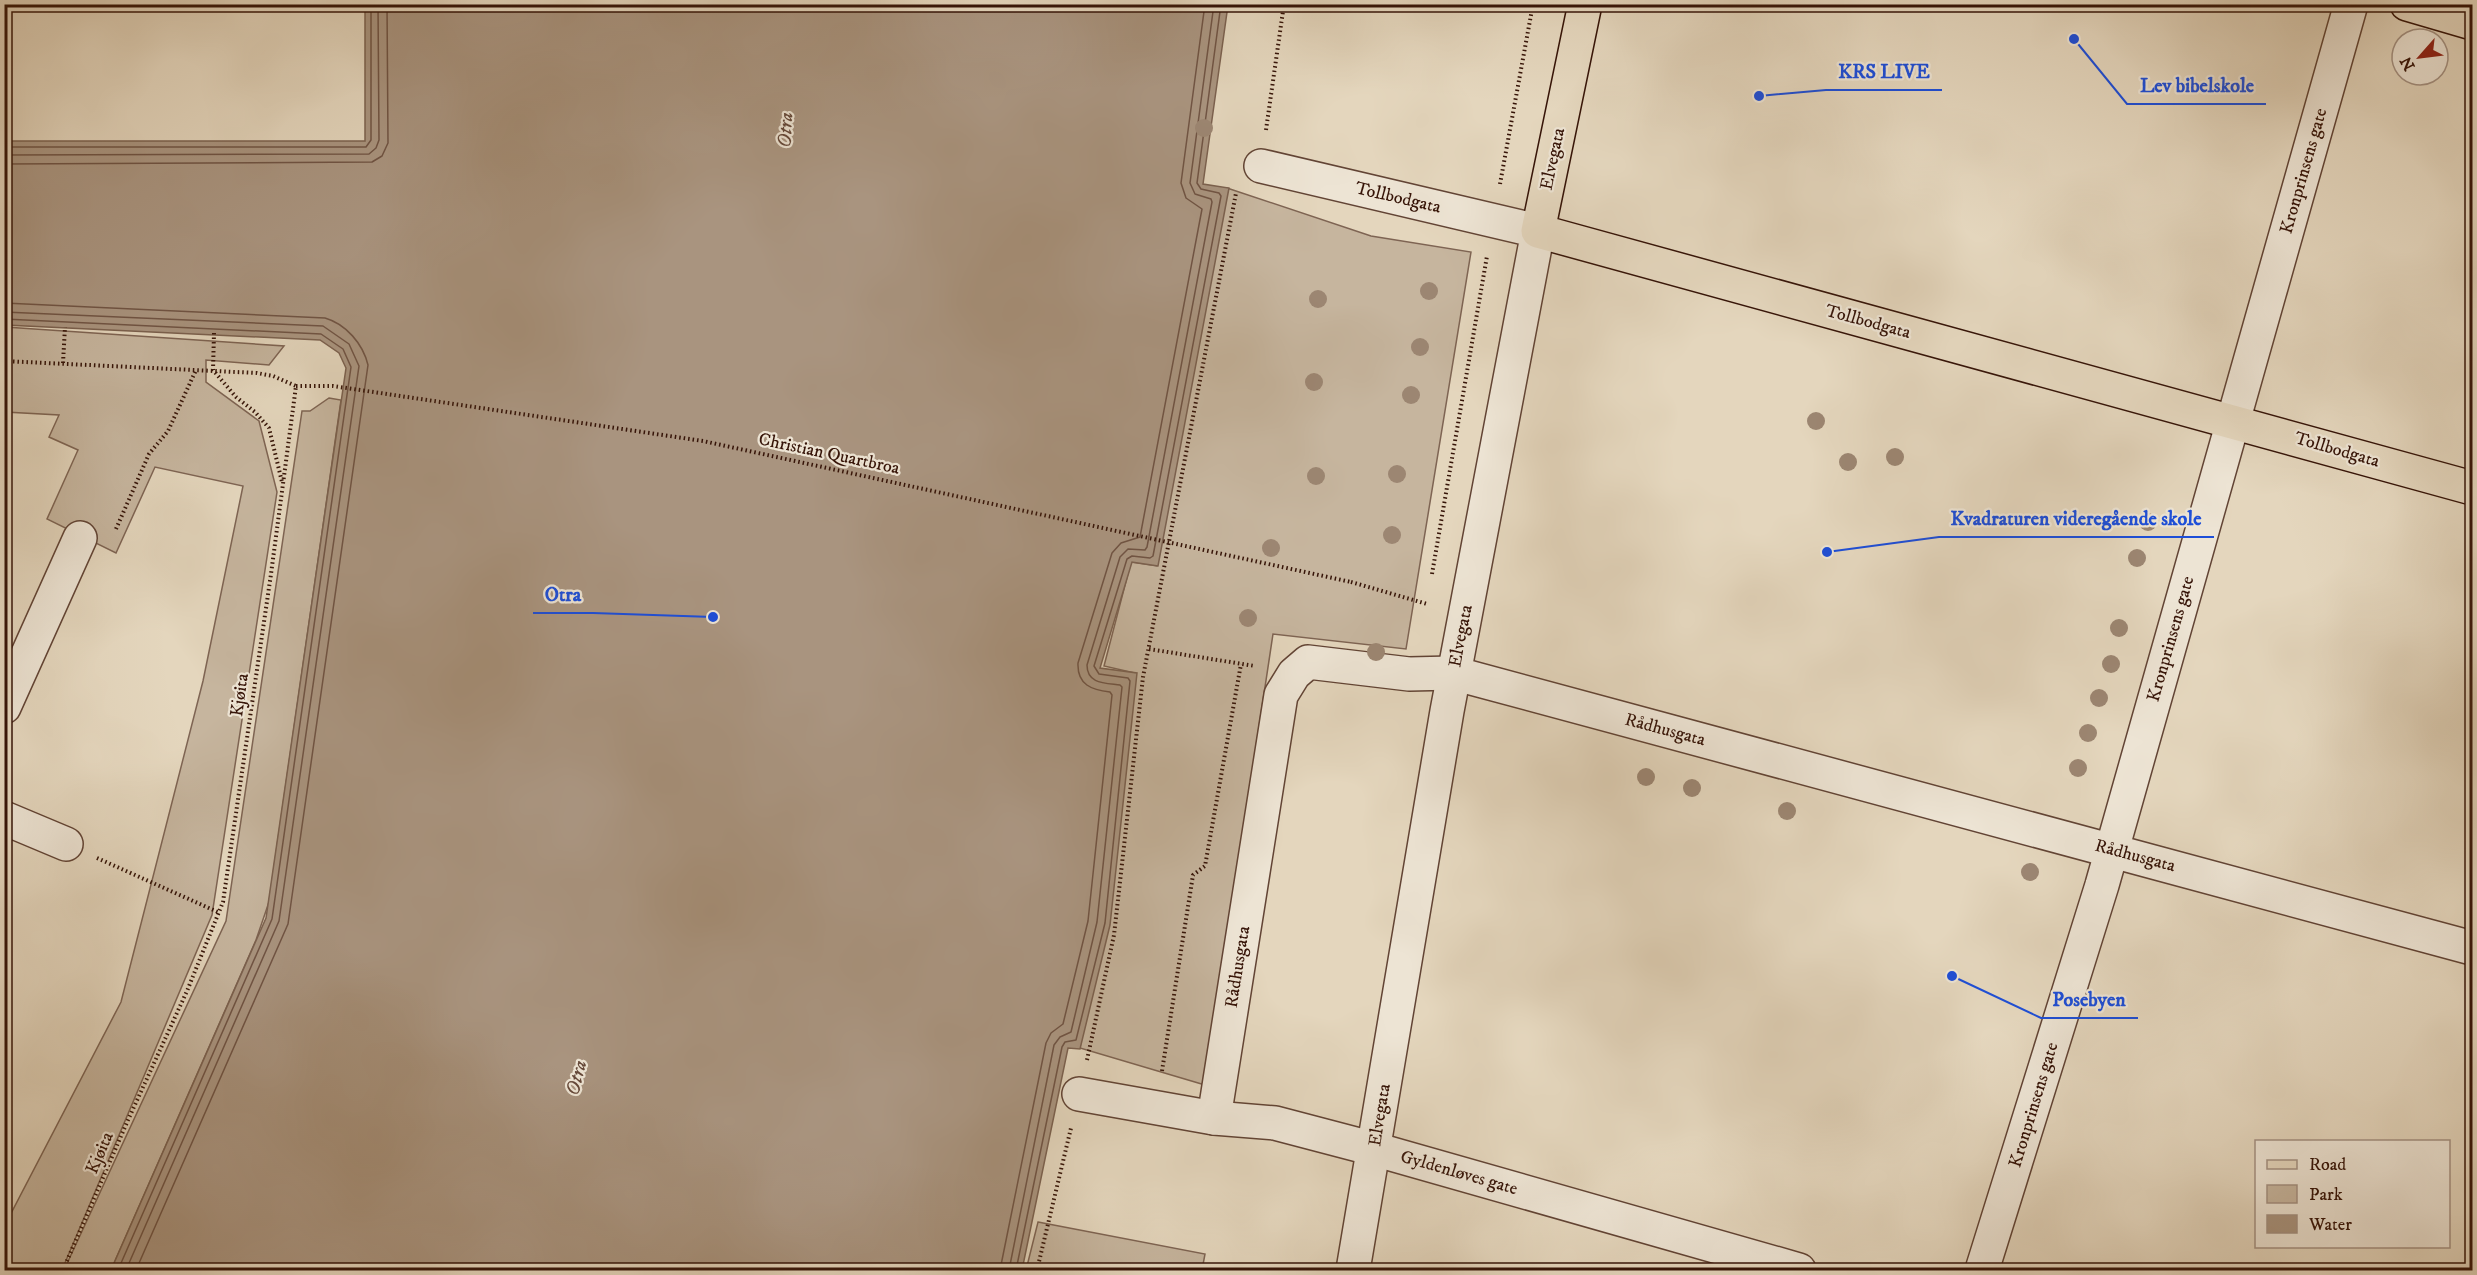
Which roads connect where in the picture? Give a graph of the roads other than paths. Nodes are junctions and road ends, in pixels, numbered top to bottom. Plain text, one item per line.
1 (1585, 4) edge
2 (2351, 4) edge
3 (2407, 4) edge
4 (2472, 23) edge
5 (1261, 166) road end
6 (1538, 231) junction
7 (2233, 420) junction
8 (2472, 488) edge
9 (96, 538) road end
10 (1454, 673) junction
11 (4, 707) edge
12 (4, 818) edge
13 (66, 844) dead end
14 (2112, 850) junction
15 (2472, 948) edge
16 (1079, 1094) road end
17 (1214, 1118) junction
18 (1374, 1149) junction
19 (1353, 1270) edge
20 (1799, 1270) edge
21 (1982, 1270) edge

1 - 6 main road, Elvegata
2 - 7 street, Kronprinsens gate
3 - 4 main road
5 - 6 street, Tollbodgata
6 - 7 main road, Tollbodgata
6 - 10 street, Elvegata
7 - 8 main road, Tollbodgata
7 - 14 street, Kronprinsens gate
9 - 11 street
10 - 14 street, Rådhusgata
10 - 17 street, Rådhusgata
10 - 18 street, Elvegata
12 - 13 street
14 - 15 street, Rådhusgata
14 - 21 street, Kronprinsens gate
16 - 17 street, Gyldenløves gate
17 - 18 street, Gyldenløves gate
18 - 19 street, Elvegata
18 - 20 street, Gyldenløves gate

